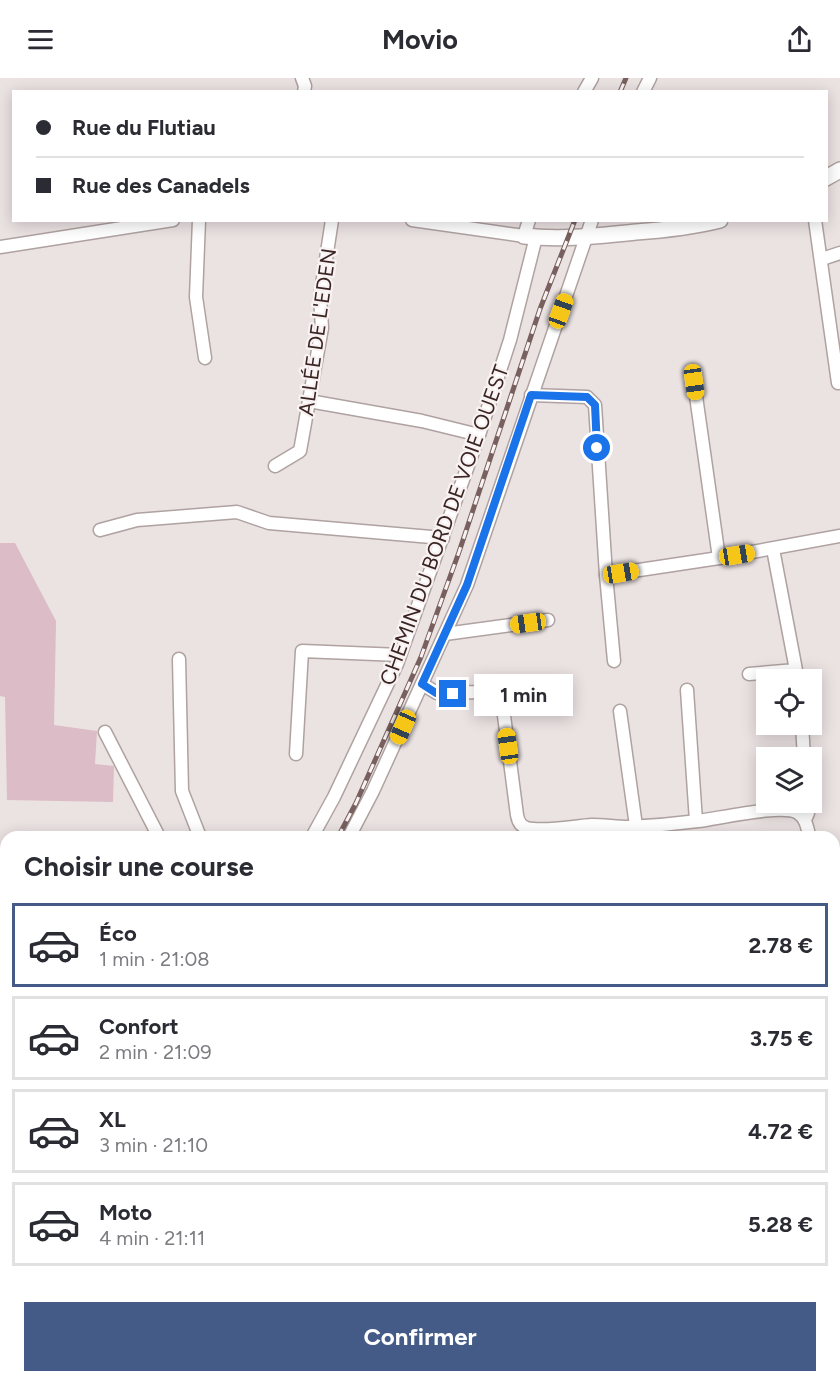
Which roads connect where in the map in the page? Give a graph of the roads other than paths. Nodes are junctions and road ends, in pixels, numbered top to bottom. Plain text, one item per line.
1 (159, 222) edge
2 (199, 222) edge
3 (332, 222) edge
4 (426, 222) edge
5 (529, 222) edge
6 (591, 222) edge
7 (712, 222) edge
8 (815, 222) edge
9 (530, 237) junction
10 (587, 237) junction
11 (0, 247) edge
12 (840, 253) edge
13 (822, 259) junction
14 (205, 358) dead end
15 (694, 382) dead end
16 (838, 383) dead end
17 (531, 395) junction
18 (309, 401) junction
19 (479, 435) junction
20 (275, 466) dead end
21 (100, 530) dead end
22 (840, 536) edge
23 (442, 538) junction
24 (773, 549) junction
25 (718, 558) junction
26 (606, 575) junction
27 (548, 620) dead end
28 (445, 634) junction
29 (400, 655) junction
30 (179, 658) dead end
31 (614, 661) dead end
32 (749, 674) dead end
33 (422, 684) junction
34 (687, 690) dead end
35 (620, 711) dead end
36 (105, 732) dead end
37 (296, 754) dead end
38 (808, 813) edge
39 (805, 820) junction
40 (696, 821) junction
41 (636, 826) junction
42 (156, 831) edge
43 (198, 831) edge
44 (315, 831) edge
45 (352, 831) edge
46 (808, 831) edge

1 - 11 street
2 - 14 street
3 - 18 street, ALLÉE DE L'EDEN
4 - 9 street
5 - 9 street, CHEMIN DU BORD DE VOIE OUEST
6 - 10 street
7 - 10 street
8 - 13 street
9 - 10 street
9 - 19 street, CHEMIN DU BORD DE VOIE OUEST
10 - 17 street
12 - 13 street
13 - 16 street
15 - 25 street
17 - 26 street
17 - 28 street
18 - 19 street
18 - 20 street, ALLÉE DE L'EDEN
19 - 23 street, CHEMIN DU BORD DE VOIE OUEST
21 - 23 street
22 - 24 street
23 - 29 street, CHEMIN DU BORD DE VOIE OUEST
24 - 25 street
24 - 32 street
25 - 26 street
26 - 31 street
27 - 28 street
28 - 33 street
29 - 37 street
29 - 44 street, CHEMIN DU BORD DE VOIE OUEST
30 - 43 street
33 - 41 street
33 - 45 street
34 - 40 street
35 - 41 street
36 - 42 street
38 - 39 street
39 - 40 street
39 - 46 street
40 - 41 street

